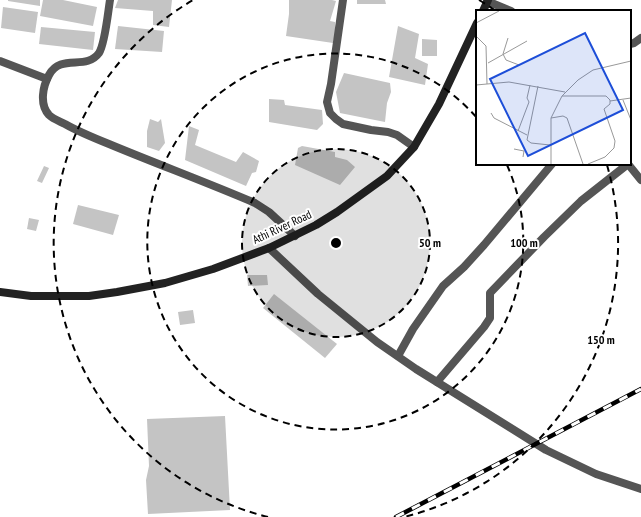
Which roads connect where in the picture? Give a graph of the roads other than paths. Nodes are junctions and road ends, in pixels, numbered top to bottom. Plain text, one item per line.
1 (110, 0) edge
2 (343, 0) edge
3 (488, 1) edge
4 (484, 10) edge
5 (509, 10) edge
6 (476, 25) edge
7 (641, 38) edge
8 (631, 44) edge
9 (0, 61) edge
10 (47, 79) junction
11 (414, 147) junction
12 (551, 165) edge
13 (627, 165) edge
14 (629, 165) edge
15 (641, 180) edge
16 (295, 236) junction
17 (269, 248) junction
18 (0, 292) edge
19 (398, 356) junction
20 (437, 382) junction
21 (641, 489) edge

1 - 10 street
2 - 11 street
3 - 4 main road
3 - 5 street
6 - 11 main road, Athi River Road
7 - 8 street
9 - 10 street
10 - 16 street
11 - 16 main road, Athi River Road
12 - 19 street
13 - 20 street
14 - 15 street
16 - 17 main road, Athi River Road
17 - 18 main road, Athi River Road
17 - 19 street
19 - 20 street
20 - 21 street

